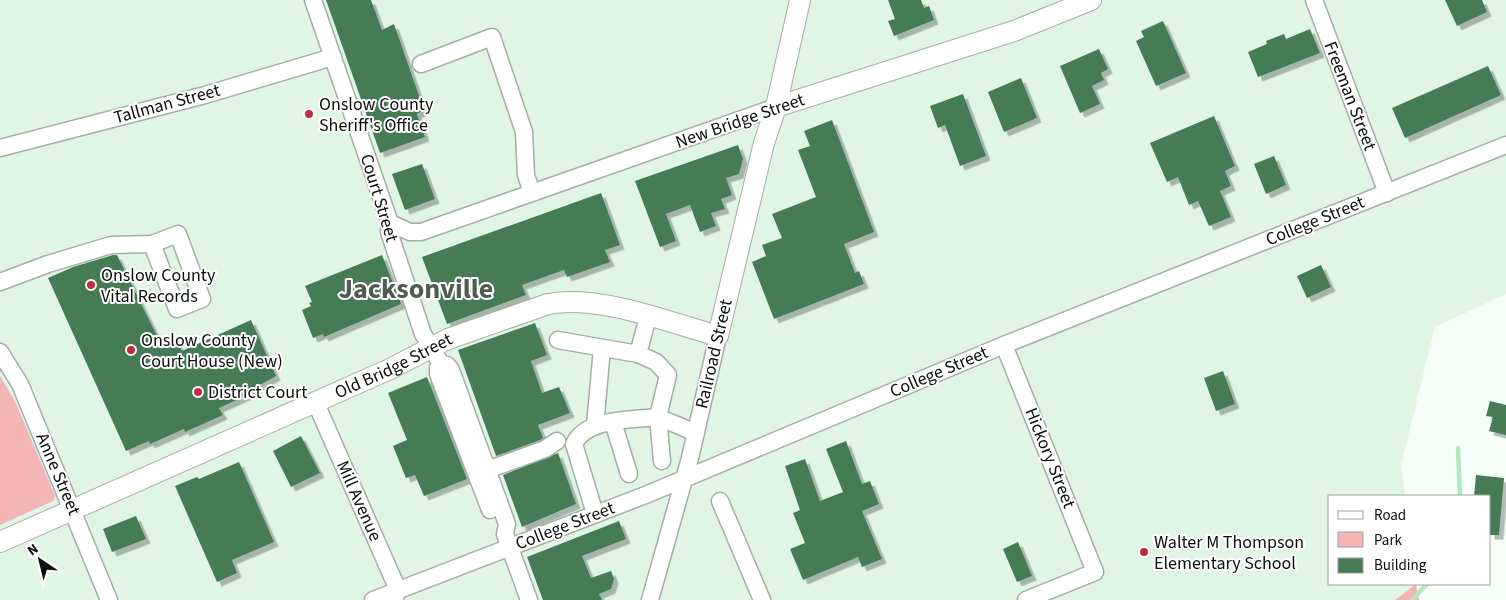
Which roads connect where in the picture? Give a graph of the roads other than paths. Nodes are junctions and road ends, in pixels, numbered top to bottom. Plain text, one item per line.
1 (313, 0) edge
2 (800, 0) edge
3 (1091, 0) edge
4 (1314, 0) edge
5 (333, 58) junction
6 (421, 64) dead end
7 (776, 108) junction
8 (1506, 145) edge
9 (0, 148) edge
10 (532, 193) junction
11 (1386, 193) junction
12 (390, 223) junction
13 (152, 244) dead end
14 (0, 282) edge
15 (648, 317) junction
16 (718, 336) junction
17 (558, 340) dead end
18 (1004, 345) junction
19 (602, 348) junction
20 (0, 352) edge
21 (638, 354) junction
22 (436, 355) junction
23 (315, 402) junction
24 (658, 417) junction
25 (613, 422) junction
26 (595, 426) junction
27 (696, 433) junction
28 (557, 441) dead end
29 (662, 461) dead end
30 (629, 474) dead end
31 (684, 479) junction
32 (487, 480) junction
33 (720, 501) dead end
34 (72, 508) junction
35 (595, 514) junction
36 (508, 540) junction
37 (0, 542) edge
38 (396, 595) edge
39 (110, 600) edge
40 (373, 600) edge
41 (529, 600) edge
42 (650, 600) edge
43 (762, 600) edge
44 (1026, 600) edge

1 - 5 street, Court Street
2 - 7 main road, Railroad Street
3 - 7 main road, New Bridge Street
4 - 11 street, Freeman Street
5 - 9 street, Tallman Street
5 - 12 street, Court Street
6 - 10 street
7 - 10 street, New Bridge Street
7 - 16 main road, Railroad Street
8 - 11 street, College Street
10 - 12 street, New Bridge Street
11 - 18 street, College Street
12 - 22 street, Court Street
13 - 14 street
15 - 16 main road, Old Bridge Street
15 - 21 street
15 - 22 main road, Old Bridge Street
16 - 27 street, Railroad Street
17 - 19 street
18 - 31 street, College Street
18 - 44 street, Hickory Street
19 - 21 street
19 - 26 street
20 - 34 street, Anne Street
21 - 24 street
22 - 23 main road, Old Bridge Street
22 - 32 street, Court Street
23 - 34 main road, Old Bridge Street
23 - 38 street, Mill Avenue
24 - 25 street
24 - 27 street
24 - 29 street
25 - 26 street
25 - 30 street
26 - 35 street
27 - 31 street, Railroad Street
28 - 32 street
31 - 35 street, College Street
31 - 42 street, Railroad Street
32 - 36 street, Court Street
33 - 43 street
34 - 37 main road, Old Bridge Street
34 - 39 street, Anne Street
35 - 36 street, College Street
36 - 38 street, College Street
36 - 41 street, Court Street
38 - 40 street, College Street

